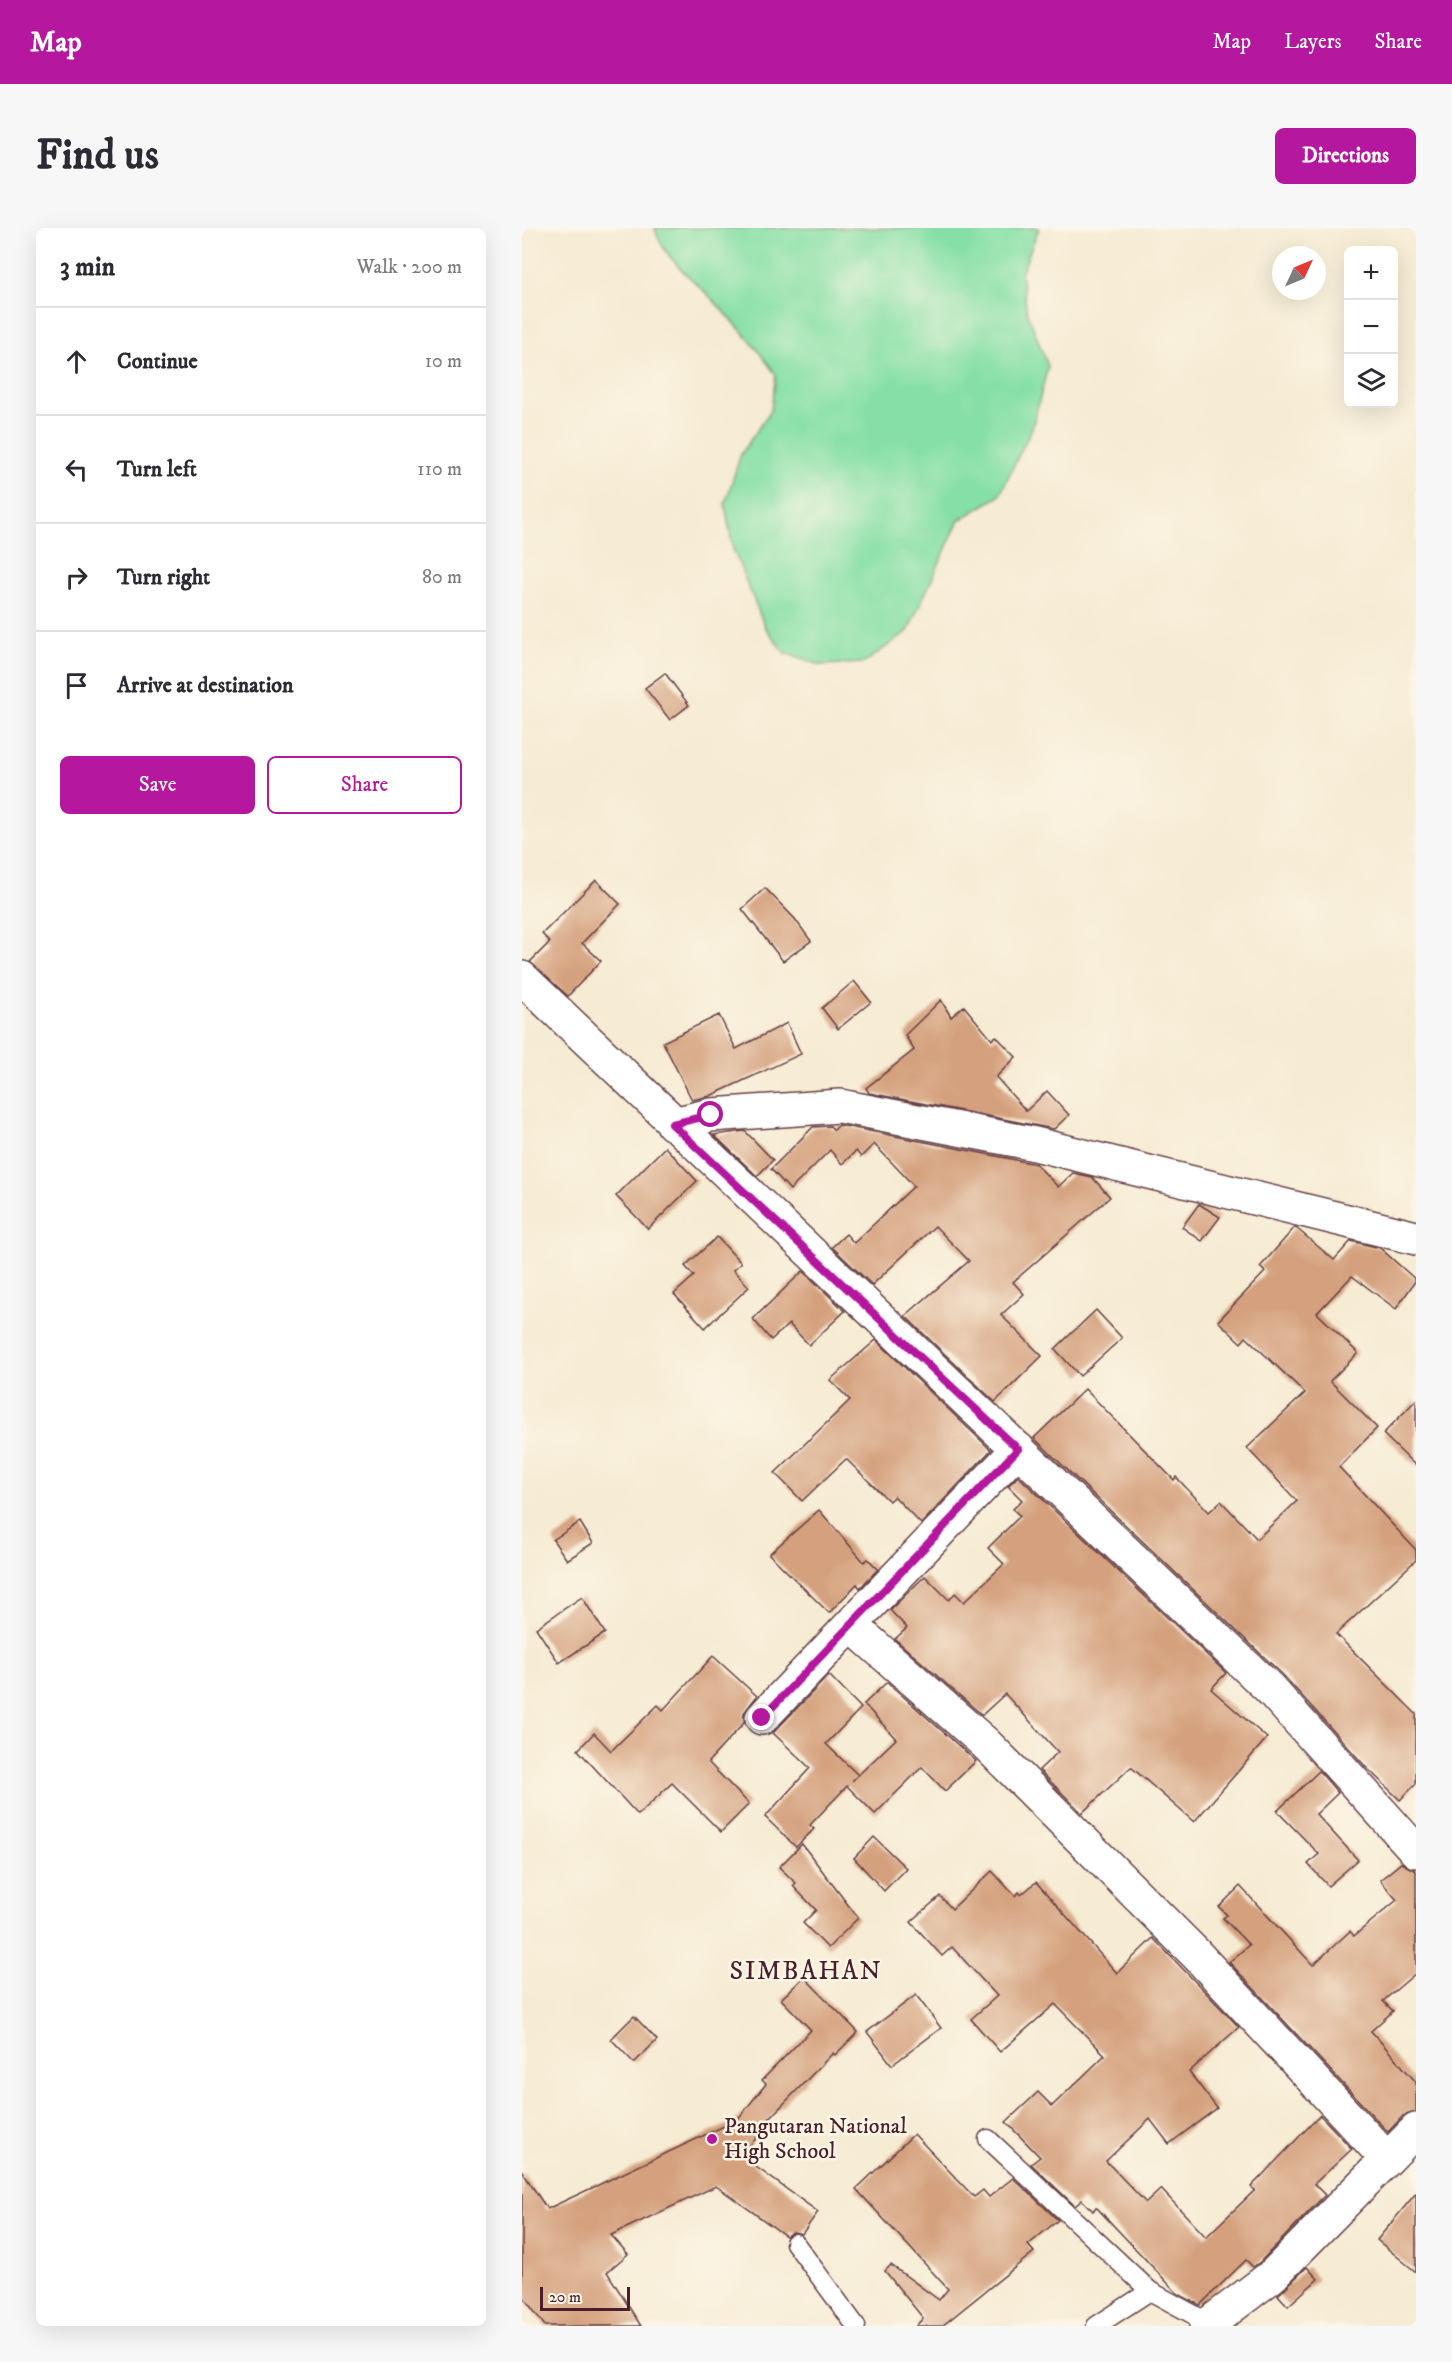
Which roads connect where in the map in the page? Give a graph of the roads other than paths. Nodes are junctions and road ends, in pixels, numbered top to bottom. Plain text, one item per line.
1 (522, 978) edge
2 (672, 1124) junction
3 (1416, 1238) edge
4 (1018, 1449) junction
5 (852, 1626) junction
6 (762, 1718) dead end
7 (1416, 1851) edge
8 (1416, 2130) edge
9 (988, 2139) dead end
10 (1387, 2159) junction
11 (795, 2243) dead end
12 (1150, 2291) junction
13 (1208, 2325) edge
14 (856, 2326) edge
15 (1096, 2326) edge

1 - 2 street
2 - 3 street
2 - 4 street
4 - 5 street
4 - 7 street
5 - 6 street
5 - 10 street
8 - 10 street
9 - 12 lane
10 - 13 street
11 - 14 lane
12 - 13 lane
12 - 15 lane

